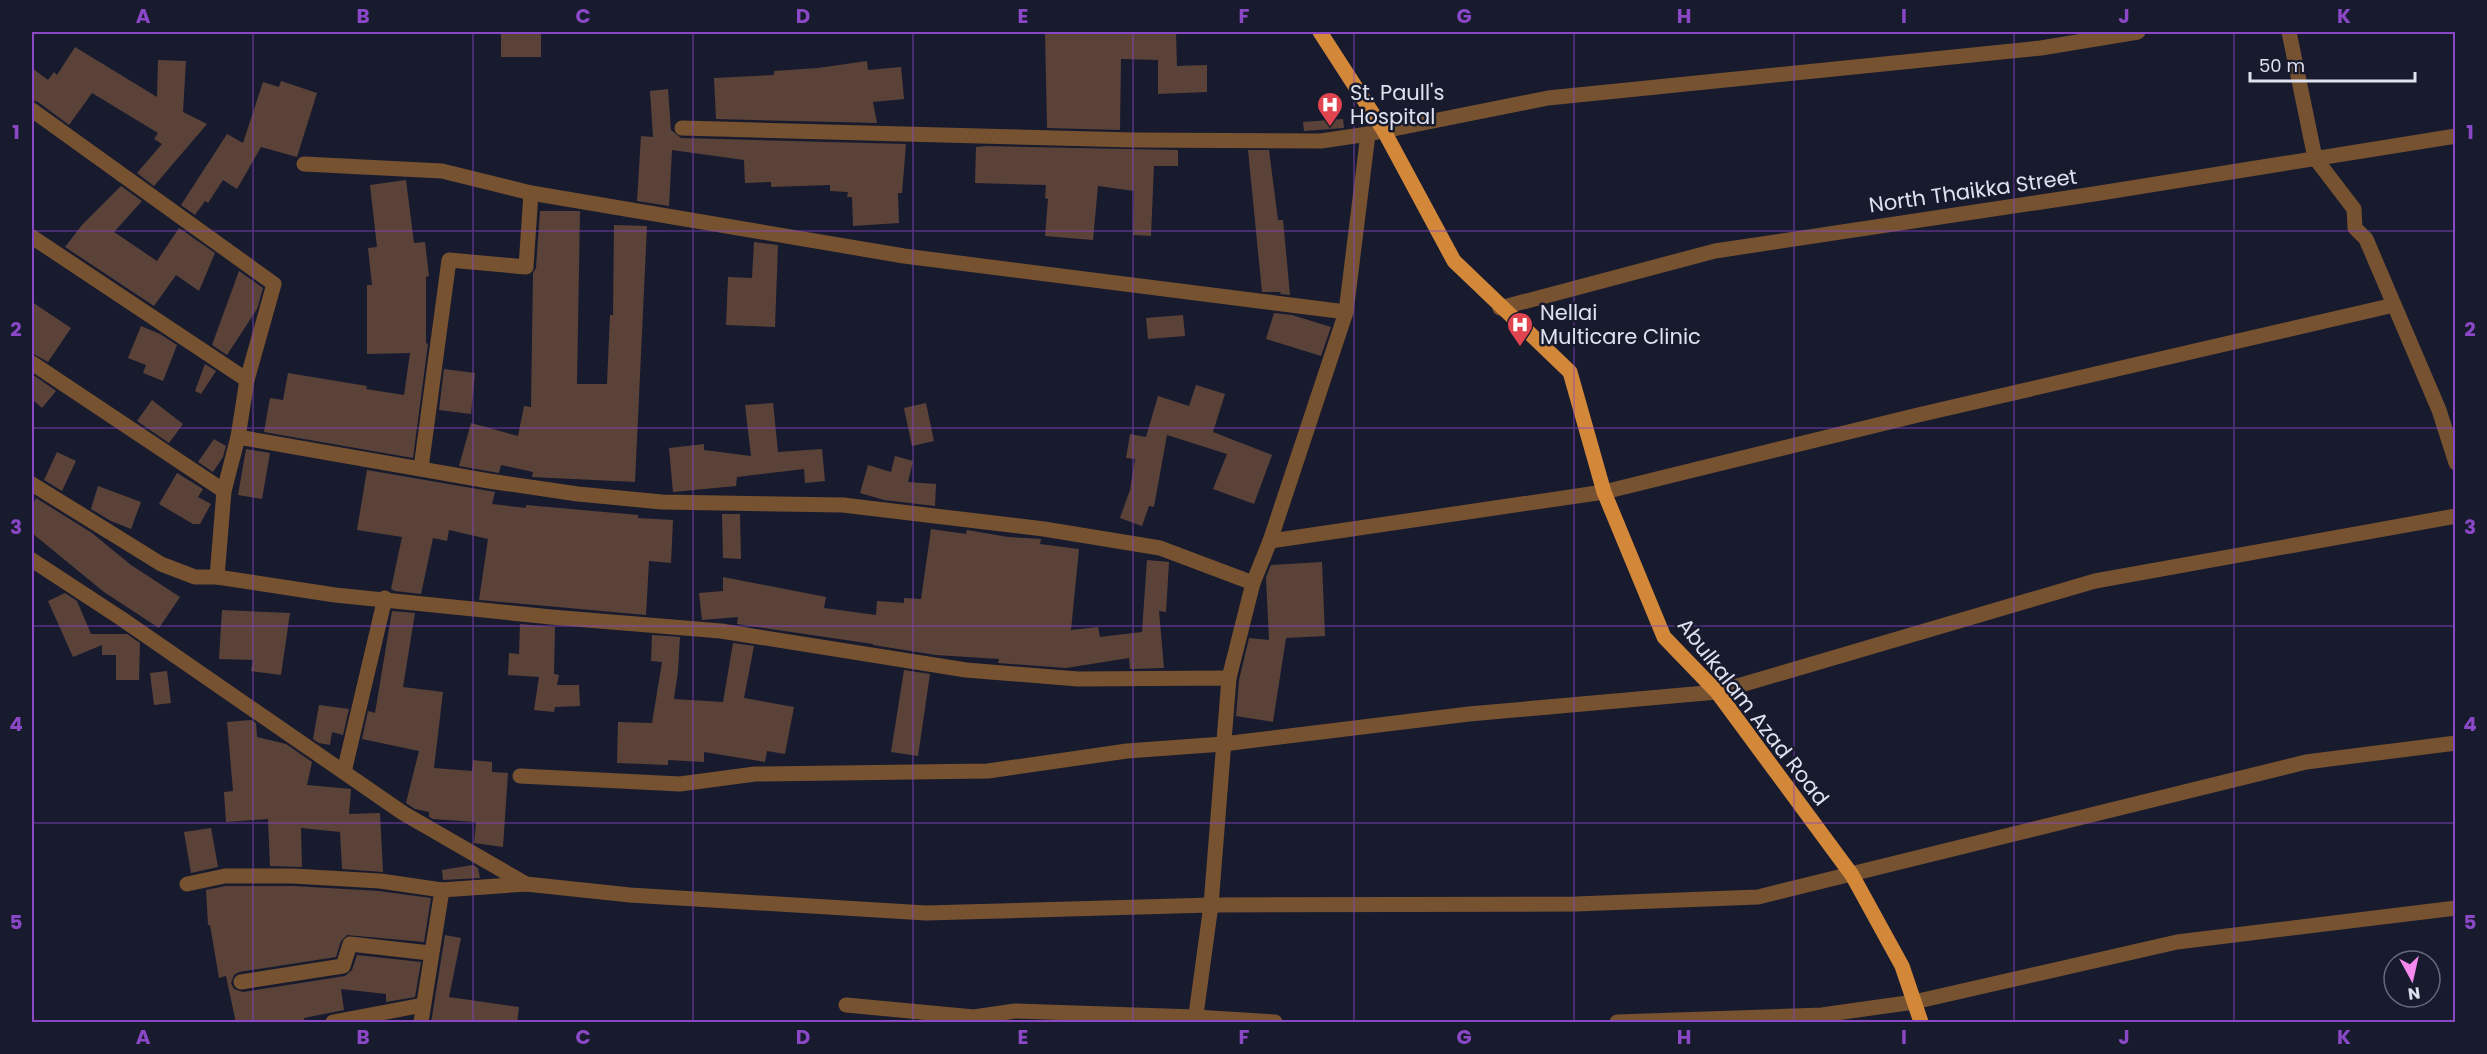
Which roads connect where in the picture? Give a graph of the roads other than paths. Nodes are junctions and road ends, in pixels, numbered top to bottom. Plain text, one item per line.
1 (1320, 32) edge
2 (2138, 32) edge
3 (2289, 32) edge
4 (2075, 37) edge
5 (32, 110) edge
6 (682, 128) dead end
7 (1384, 131) junction
8 (1368, 134) junction
9 (2456, 136) edge
10 (2315, 158) junction
11 (304, 164) dead end
12 (531, 193) junction
13 (32, 237) edge
14 (2394, 305) junction
15 (1500, 308) junction
16 (1346, 312) junction
17 (32, 363) edge
18 (247, 380) junction
19 (238, 437) junction
20 (2456, 463) edge
21 (421, 468) junction
22 (32, 484) edge
23 (224, 491) junction
24 (1604, 492) junction
25 (2456, 516) edge
26 (1270, 541) junction
27 (32, 560) edge
28 (217, 578) junction
29 (1253, 583) junction
30 (385, 598) junction
31 (1229, 678) junction
32 (1717, 692) junction
33 (2456, 742) edge
34 (1223, 744) junction
35 (344, 772) junction
36 (520, 776) dead end
37 (1852, 875) junction
38 (187, 884) dead end
39 (526, 884) junction
40 (442, 890) junction
41 (1211, 905) junction
42 (2456, 908) edge
43 (430, 953) junction
44 (241, 982) dead end
45 (1914, 1002) junction
46 (423, 1005) junction
47 (846, 1005) dead end
48 (1195, 1020) edge
49 (333, 1023) edge
50 (421, 1023) edge
51 (1275, 1023) edge
52 (1617, 1023) edge
53 (1921, 1023) edge

1 - 7 main road, Abulkalam Azad Road
2 - 4 street
3 - 10 street
4 - 7 street
5 - 18 street
6 - 8 street
7 - 8 street
7 - 15 main road, Abulkalam Azad Road
8 - 16 street
9 - 10 street, North Thaikka Street
10 - 14 street
10 - 15 street, North Thaikka Street
11 - 12 street
12 - 16 street
12 - 21 street
13 - 18 street
14 - 20 street
14 - 24 street
15 - 24 main road, Abulkalam Azad Road
16 - 26 street
17 - 23 street
18 - 19 street
19 - 21 street
19 - 23 street
21 - 29 street
22 - 28 street
23 - 28 street
24 - 26 street
24 - 32 main road, Abulkalam Azad Road
25 - 32 street
26 - 29 street
27 - 35 street
28 - 30 street
29 - 31 street
30 - 31 street
30 - 35 street
31 - 34 street
32 - 34 street
32 - 37 main road, Abulkalam Azad Road
33 - 37 street
34 - 36 street
34 - 41 street
35 - 39 street
37 - 41 street
37 - 45 main road, Abulkalam Azad Road
38 - 40 street
39 - 40 street
39 - 41 street
40 - 43 street
41 - 48 street
42 - 45 street
43 - 44 street
43 - 46 street
45 - 52 street
45 - 53 main road, Abulkalam Azad Road
46 - 49 street
46 - 50 street
47 - 48 street
48 - 51 street

